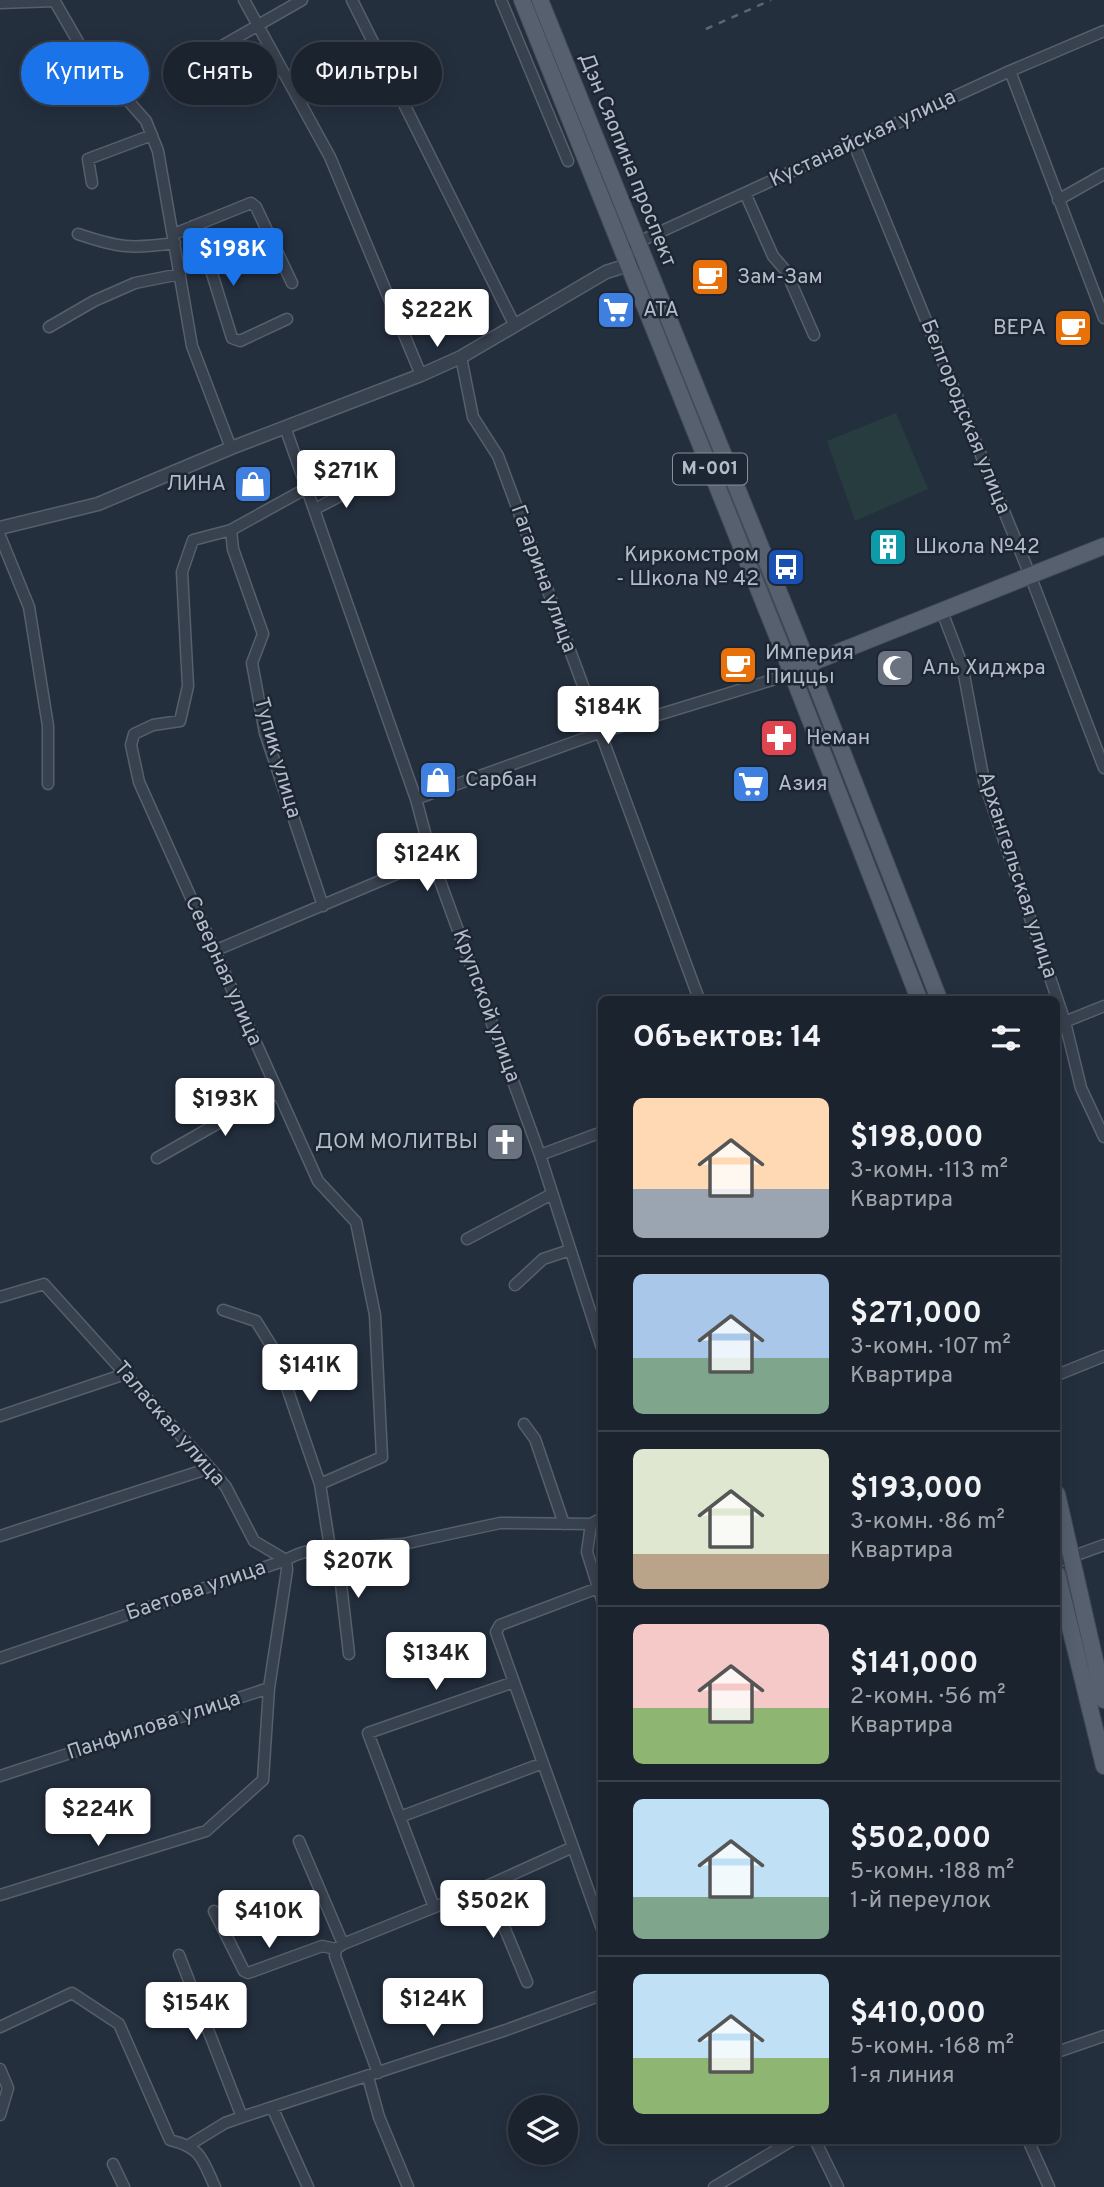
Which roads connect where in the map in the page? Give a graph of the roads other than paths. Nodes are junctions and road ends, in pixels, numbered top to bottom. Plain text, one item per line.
1 (54, 0) edge
2 (244, 0) edge
3 (302, 0) edge
4 (352, 0) edge
5 (501, 0) edge
6 (522, 0) edge
7 (540, 0) edge
8 (0, 3) edge
9 (258, 25) junction
10 (1104, 31) edge
11 (228, 42) edge
12 (1010, 71) junction
13 (152, 135) junction
14 (854, 144) junction
15 (568, 162) dead end
16 (1104, 174) edge
17 (92, 183) dead end
18 (745, 193) junction
19 (1058, 200) junction
20 (193, 226) junction
21 (78, 234) dead end
22 (174, 238) junction
23 (629, 246) junction
24 (636, 263) junction
25 (180, 274) junction
26 (292, 283) dead end
27 (1104, 318) edge
28 (287, 319) dead end
29 (515, 326) junction
30 (49, 327) dead end
31 (814, 335) dead end
32 (461, 357) junction
33 (421, 375) junction
34 (285, 427) junction
35 (231, 448) junction
36 (363, 484) dead end
37 (307, 488) junction
38 (315, 509) junction
39 (0, 528) edge
40 (231, 530) junction
41 (0, 536) edge
42 (1104, 546) edge
43 (1030, 575) junction
44 (941, 609) junction
45 (808, 663) junction
46 (792, 672) junction
47 (599, 733) junction
48 (1104, 768) edge
49 (48, 784) dead end
50 (416, 799) junction
51 (432, 859) junction
52 (323, 906) junction
53 (214, 951) junction
54 (698, 996) edge
55 (918, 996) edge
56 (938, 996) edge
57 (1052, 996) edge
58 (1104, 1006) edge
59 (1061, 1023) edge
60 (278, 1093) junction
61 (598, 1134) edge
62 (1104, 1137) edge
63 (540, 1156) junction
64 (158, 1158) dead end
65 (552, 1194) junction
66 (467, 1239) dead end
67 (570, 1250) junction
68 (515, 1286) dead end
69 (0, 1297) edge
70 (223, 1310) dead end
71 (598, 1336) edge
72 (1104, 1356) edge
73 (125, 1374) junction
74 (1060, 1374) edge
75 (0, 1416) edge
76 (524, 1424) dead end
77 (210, 1468) junction
78 (320, 1483) junction
79 (598, 1520) edge
80 (564, 1524) junction
81 (591, 1524) junction
82 (1060, 1526) edge
83 (0, 1536) edge
84 (1104, 1545) edge
85 (334, 1548) junction
86 (1063, 1559) edge
87 (286, 1560) junction
88 (1060, 1586) edge
89 (598, 1588) joint
90 (349, 1654) dead end
91 (0, 1658) edge
92 (1100, 1664) edge
93 (514, 1682) junction
94 (269, 1688) junction
95 (1104, 1700) edge
96 (543, 1763) junction
97 (1104, 1766) edge
98 (0, 1776) edge
99 (400, 1817) junction
100 (299, 1841) dead end
101 (573, 1846) junction
102 (487, 1886) junction
103 (0, 1895) edge
104 (434, 1907) junction
105 (214, 1911) dead end
106 (598, 1918) edge
107 (339, 1946) junction
108 (179, 1955) dead end
109 (527, 1982) dead end
110 (598, 1996) edge
111 (0, 2027) edge
112 (1104, 2036) edge
113 (1060, 2051) edge
114 (0, 2069) edge
115 (373, 2075) junction
116 (272, 2107) junction
117 (0, 2115) edge
118 (242, 2117) junction
119 (786, 2144) edge
120 (818, 2144) edge
121 (1030, 2144) edge
122 (189, 2145) junction
123 (113, 2164) dead end
124 (124, 2187) edge
125 (215, 2187) edge
126 (308, 2187) edge
127 (408, 2187) edge
128 (714, 2187) edge
129 (838, 2187) edge
130 (1049, 2187) edge

1 - 8 street
1 - 13 street
2 - 9 street
3 - 9 street
4 - 29 street
5 - 15 street
6 - 23 main road, Дэн Сяопина проспект / M-001
7 - 23 main road, Дэн Сяопина проспект / M-001
9 - 11 street
9 - 33 street
10 - 12 street, Кустанайская улица
12 - 14 street, Кустанайская улица
12 - 19 street
13 - 17 street
13 - 22 street
14 - 18 street, Кустанайская улица
14 - 43 street, Белгородская улица
16 - 19 street
18 - 23 street, Кустанайская улица
18 - 31 street
19 - 27 street
20 - 22 street
20 - 26 street
20 - 28 street
21 - 22 street
22 - 25 street
23 - 24 main road, Дэн Сяопина проспект / M-001
24 - 29 street
24 - 45 main road, Дэн Сяопина проспект / M-001
24 - 46 main road, Дэн Сяопина проспект / M-001
25 - 30 street
25 - 35 street
29 - 32 street
32 - 33 street
32 - 47 street, Гагарина улица
33 - 34 street
34 - 35 street
34 - 37 street, Крупской улица
35 - 39 street
36 - 38 street
37 - 38 street, Крупской улица
37 - 40 street
38 - 50 street, Крупской улица
40 - 52 street, Тупик улица
40 - 53 street, Северная улица
41 - 49 street
42 - 43 main road
43 - 44 main road
43 - 48 street, Белгородская улица
44 - 45 main road
44 - 57 street, Архангельская улица
45 - 46 main road
45 - 56 main road, Дэн Сяопина проспект / M-001
46 - 47 street
46 - 55 main road, Дэн Сяопина проспект / M-001
47 - 50 street
47 - 54 street, Гагарина улица
50 - 51 street, Крупской улица
51 - 52 street
51 - 63 street, Крупской улица
52 - 53 street
53 - 60 street, Северная улица
58 - 59 street
59 - 62 street, Архангельская улица
60 - 64 street
60 - 78 street, Северная улица
61 - 63 street
63 - 65 street, Крупской улица
65 - 66 street
65 - 67 street, Крупской улица
67 - 68 street
67 - 71 street, Крупской улица
69 - 73 street, Талаская улица
70 - 78 street
72 - 74 street
73 - 75 street
73 - 77 street, Талаская улица
76 - 80 street
77 - 83 street
77 - 87 street, Талаская улица
78 - 85 street
79 - 81 street, Баетова улица
80 - 81 street, Баетова улица
80 - 85 street, Баетова улица
81 - 89 street
82 - 86 main road
84 - 86 street
85 - 87 street, Баетова улица
85 - 90 street
86 - 92 main road
87 - 91 street, Баетова улица
87 - 94 street
88 - 97 main road
89 - 93 street
92 - 95 main road
93 - 96 street
93 - 99 street
94 - 98 street, Панфилова улица
94 - 103 street
96 - 99 street
96 - 101 street
99 - 104 street
100 - 107 street
101 - 102 street
101 - 106 street
102 - 104 street
102 - 109 street
104 - 107 street
105 - 107 street
107 - 115 street
108 - 118 street
110 - 115 street
111 - 122 street
112 - 113 street
114 - 117 street
115 - 116 street
115 - 127 street
116 - 118 street
116 - 126 street
118 - 122 street
119 - 128 street
120 - 129 street
121 - 130 street
122 - 125 street
123 - 124 street

